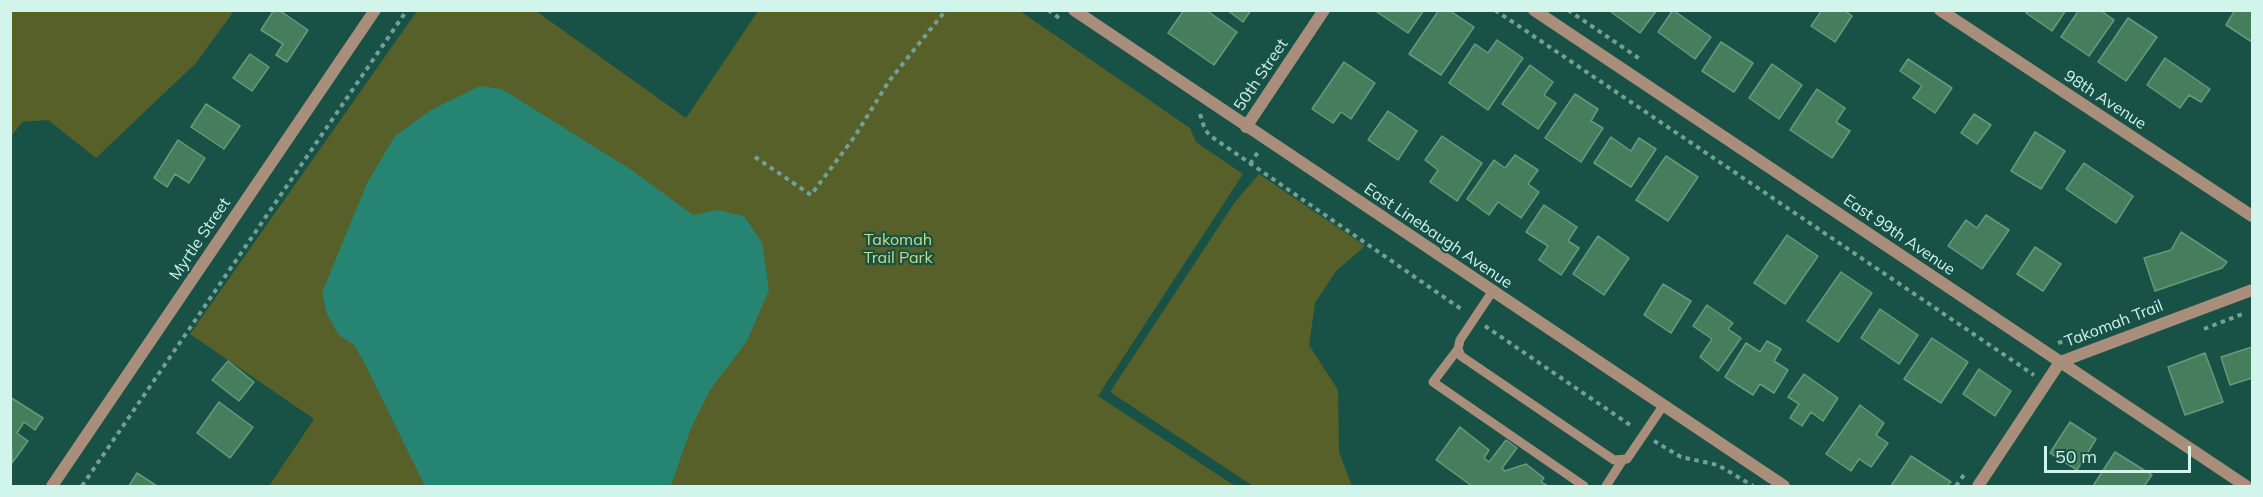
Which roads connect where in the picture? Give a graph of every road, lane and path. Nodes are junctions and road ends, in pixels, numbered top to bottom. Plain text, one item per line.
1 (375, 10) edge
2 (407, 10) edge
3 (946, 10) edge
4 (1048, 10) edge
5 (1074, 10) edge
6 (1324, 10) edge
7 (1495, 10) edge
8 (1534, 10) edge
9 (1568, 10) edge
10 (1940, 10) edge
11 (1065, 22) dead end
12 (1646, 64) dead end
13 (1192, 109) dead end
14 (1246, 127) junction
15 (755, 157) dead end
16 (2253, 216) edge
17 (2253, 290) edge
18 (1492, 292) junction
19 (2245, 313) dead end
20 (1474, 318) junction
21 (2101, 328) dead end
22 (2205, 329) dead end
23 (2048, 336) dead end
24 (1458, 349) junction
25 (2060, 362) junction
26 (2034, 375) dead end
27 (1663, 406) junction
28 (1644, 435) junction
29 (1622, 461) junction
30 (52, 486) edge
31 (82, 486) edge
32 (1584, 486) edge
33 (1606, 486) edge
34 (1753, 486) edge
35 (1784, 486) edge
36 (1978, 486) edge
37 (2246, 486) edge

1 - 30 street, Myrtle Street
2 - 31 path
3 - 15 path
4 - 11 path
5 - 14 street, East Linebaugh Avenue
6 - 14 street, 50th Street
7 - 26 path
8 - 25 street, East 99th Avenue
9 - 12 path
10 - 16 street, 98th Avenue
13 - 20 path
14 - 18 street, East Linebaugh Avenue
17 - 25 street, Takomah Trail
18 - 20 lane
18 - 27 street, East Linebaugh Avenue
19 - 22 path
20 - 24 lane
20 - 28 path
21 - 23 path
24 - 29 lane
24 - 32 lane
25 - 36 street, Takomah Trail
25 - 37 street, East 99th Avenue
27 - 28 lane
27 - 35 street, East Linebaugh Avenue
28 - 29 lane
28 - 34 path
29 - 33 lane

